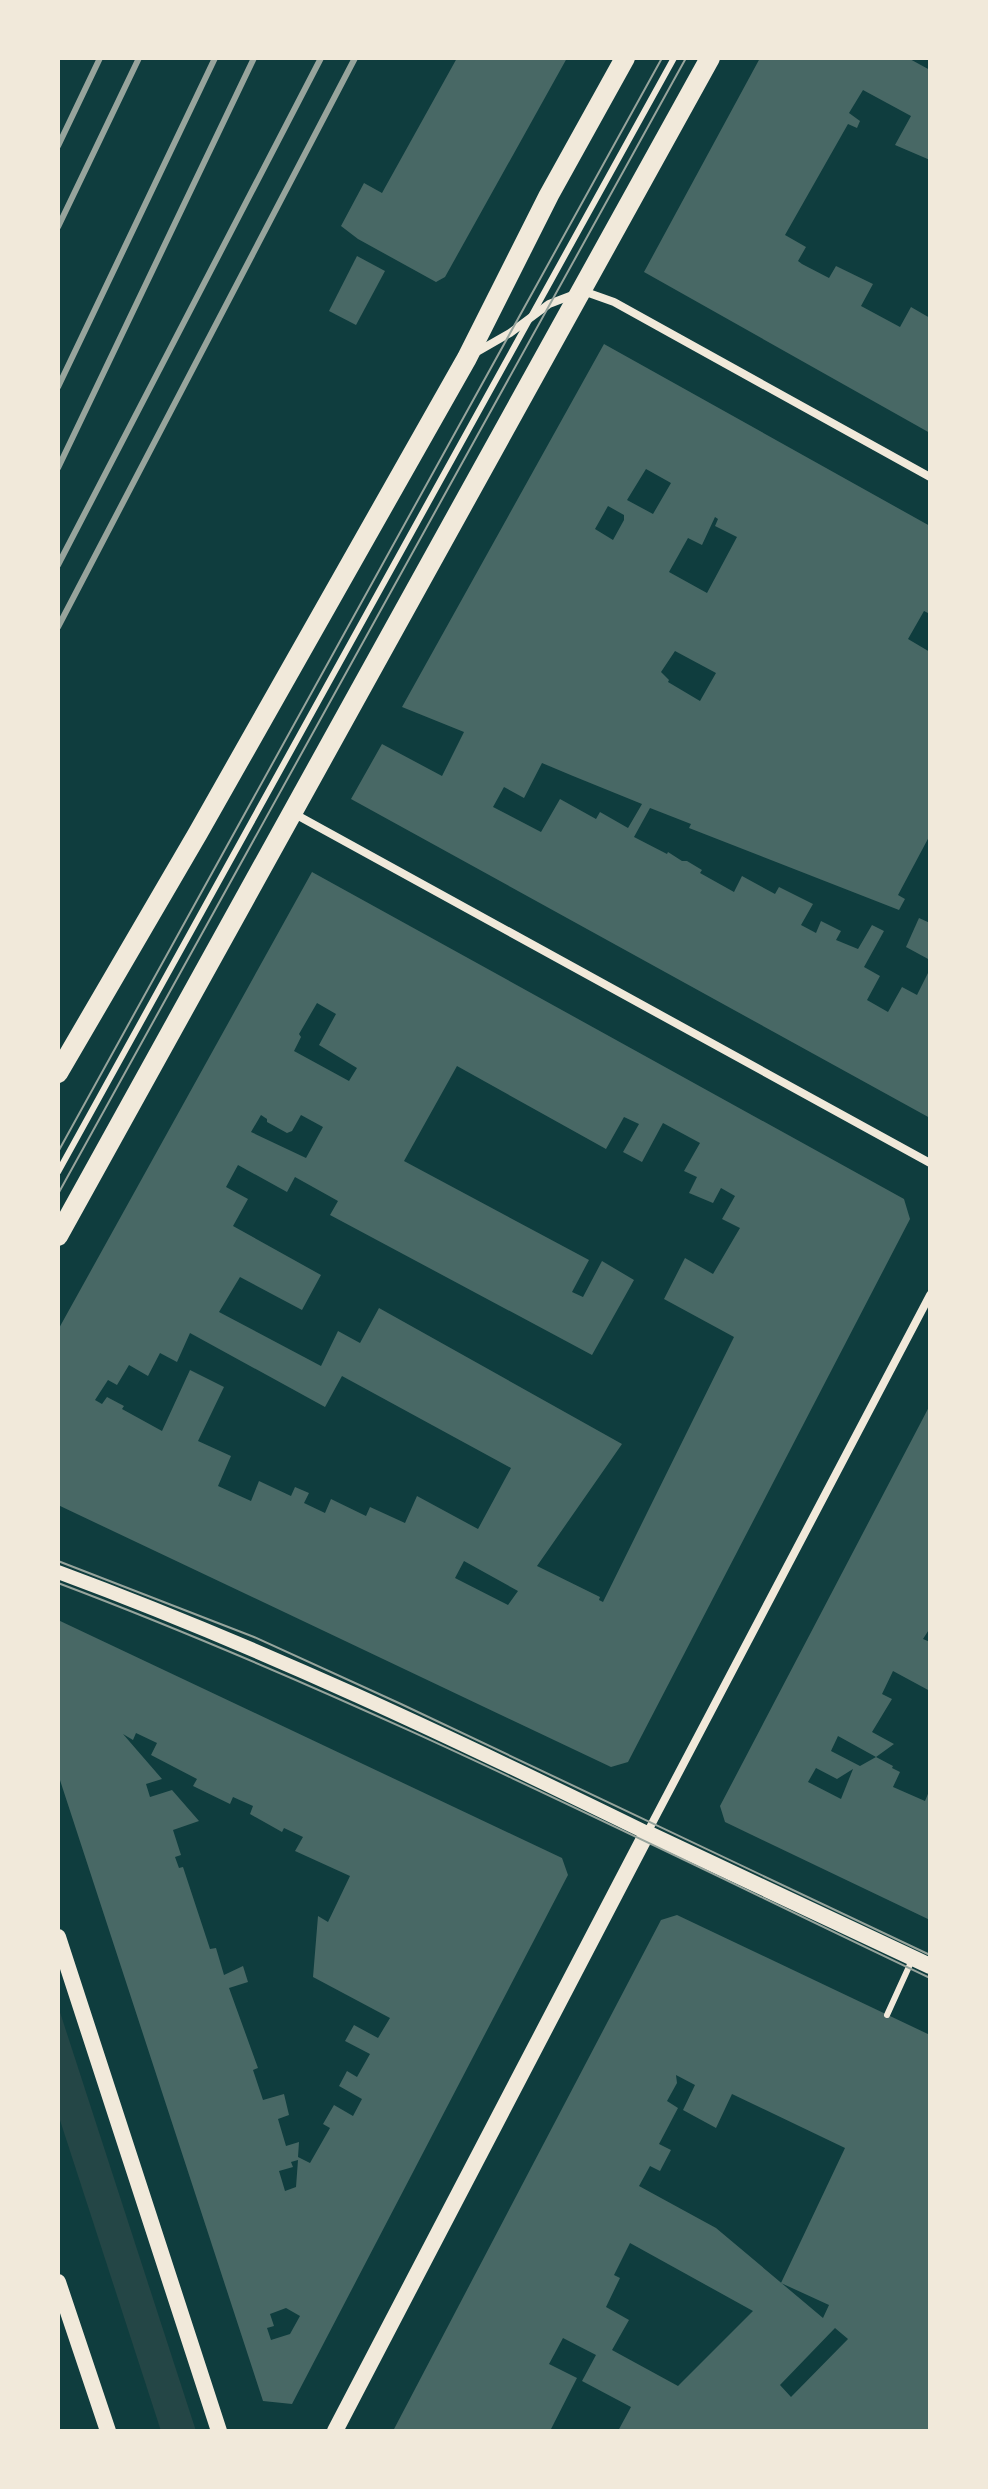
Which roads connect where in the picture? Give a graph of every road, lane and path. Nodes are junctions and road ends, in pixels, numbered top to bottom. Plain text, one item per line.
1 (625, 58) edge
2 (674, 58) edge
3 (710, 58) edge
4 (583, 291) junction
5 (529, 319) junction
6 (467, 358) junction
7 (930, 477) edge
8 (292, 813) junction
9 (58, 1073) edge
10 (930, 1163) edge
11 (58, 1172) edge
12 (58, 1236) edge
13 (930, 1295) edge
14 (58, 1572) edge
15 (647, 1833) junction
16 (58, 1937) edge
17 (913, 1958) junction
18 (930, 1966) edge
19 (887, 2015) dead end
20 (58, 2282) edge
21 (108, 2431) edge
22 (219, 2431) edge
23 (335, 2431) edge

1 - 6 main road
2 - 5 lane
3 - 4 main road
4 - 5 street
4 - 7 street
4 - 8 main road
5 - 6 street
5 - 11 lane
6 - 9 main road
8 - 10 street
8 - 12 main road
13 - 15 street
14 - 15 street
15 - 17 main road
15 - 23 main road
16 - 22 main road
17 - 18 main road
17 - 19 lane
20 - 21 main road

